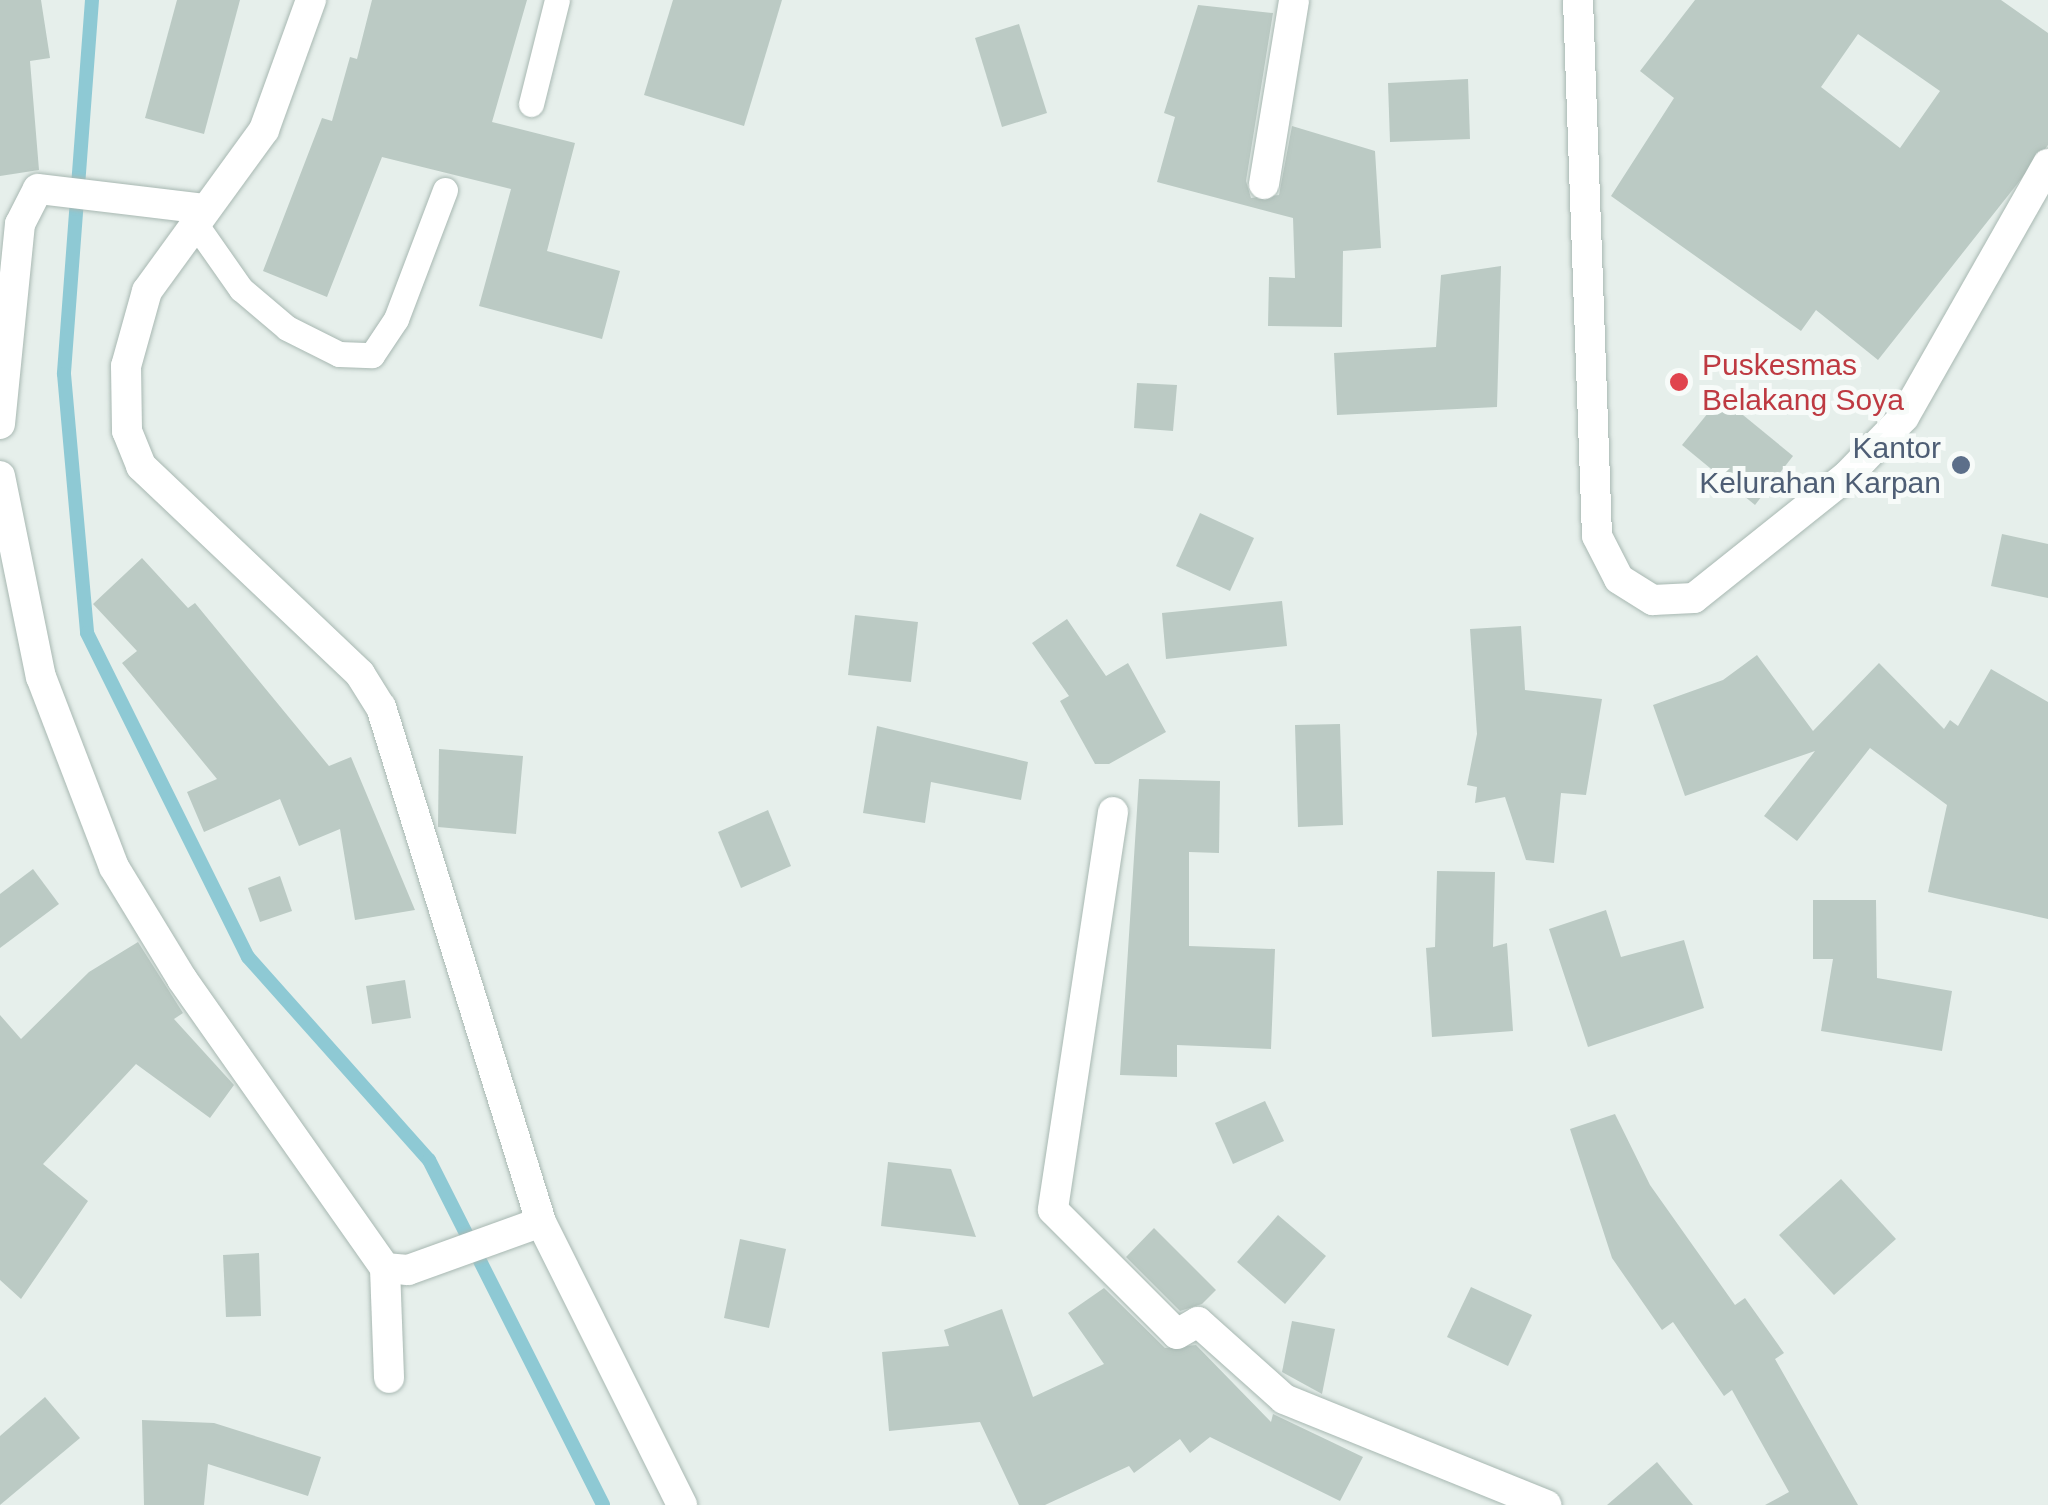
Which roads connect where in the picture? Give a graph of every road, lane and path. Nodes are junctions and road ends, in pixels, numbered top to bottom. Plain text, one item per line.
1 (311, 0) edge
2 (557, 0) edge
3 (1294, 0) edge
4 (1578, 0) edge
5 (531, 104) dead end
6 (2048, 164) edge
7 (1264, 184) dead end
8 (445, 190) dead end
9 (200, 216) junction
10 (0, 424) edge
11 (0, 476) edge
12 (1112, 812) dead end
13 (540, 1222) junction
14 (400, 1267) junction
15 (389, 1378) dead end
16 (682, 1505) edge
17 (1546, 1505) edge

1 - 9 street
2 - 5 lane
3 - 7 street
4 - 6 street
8 - 9 lane
9 - 10 street
9 - 13 street
11 - 14 street
12 - 17 street
13 - 14 street
13 - 16 street
14 - 15 street

